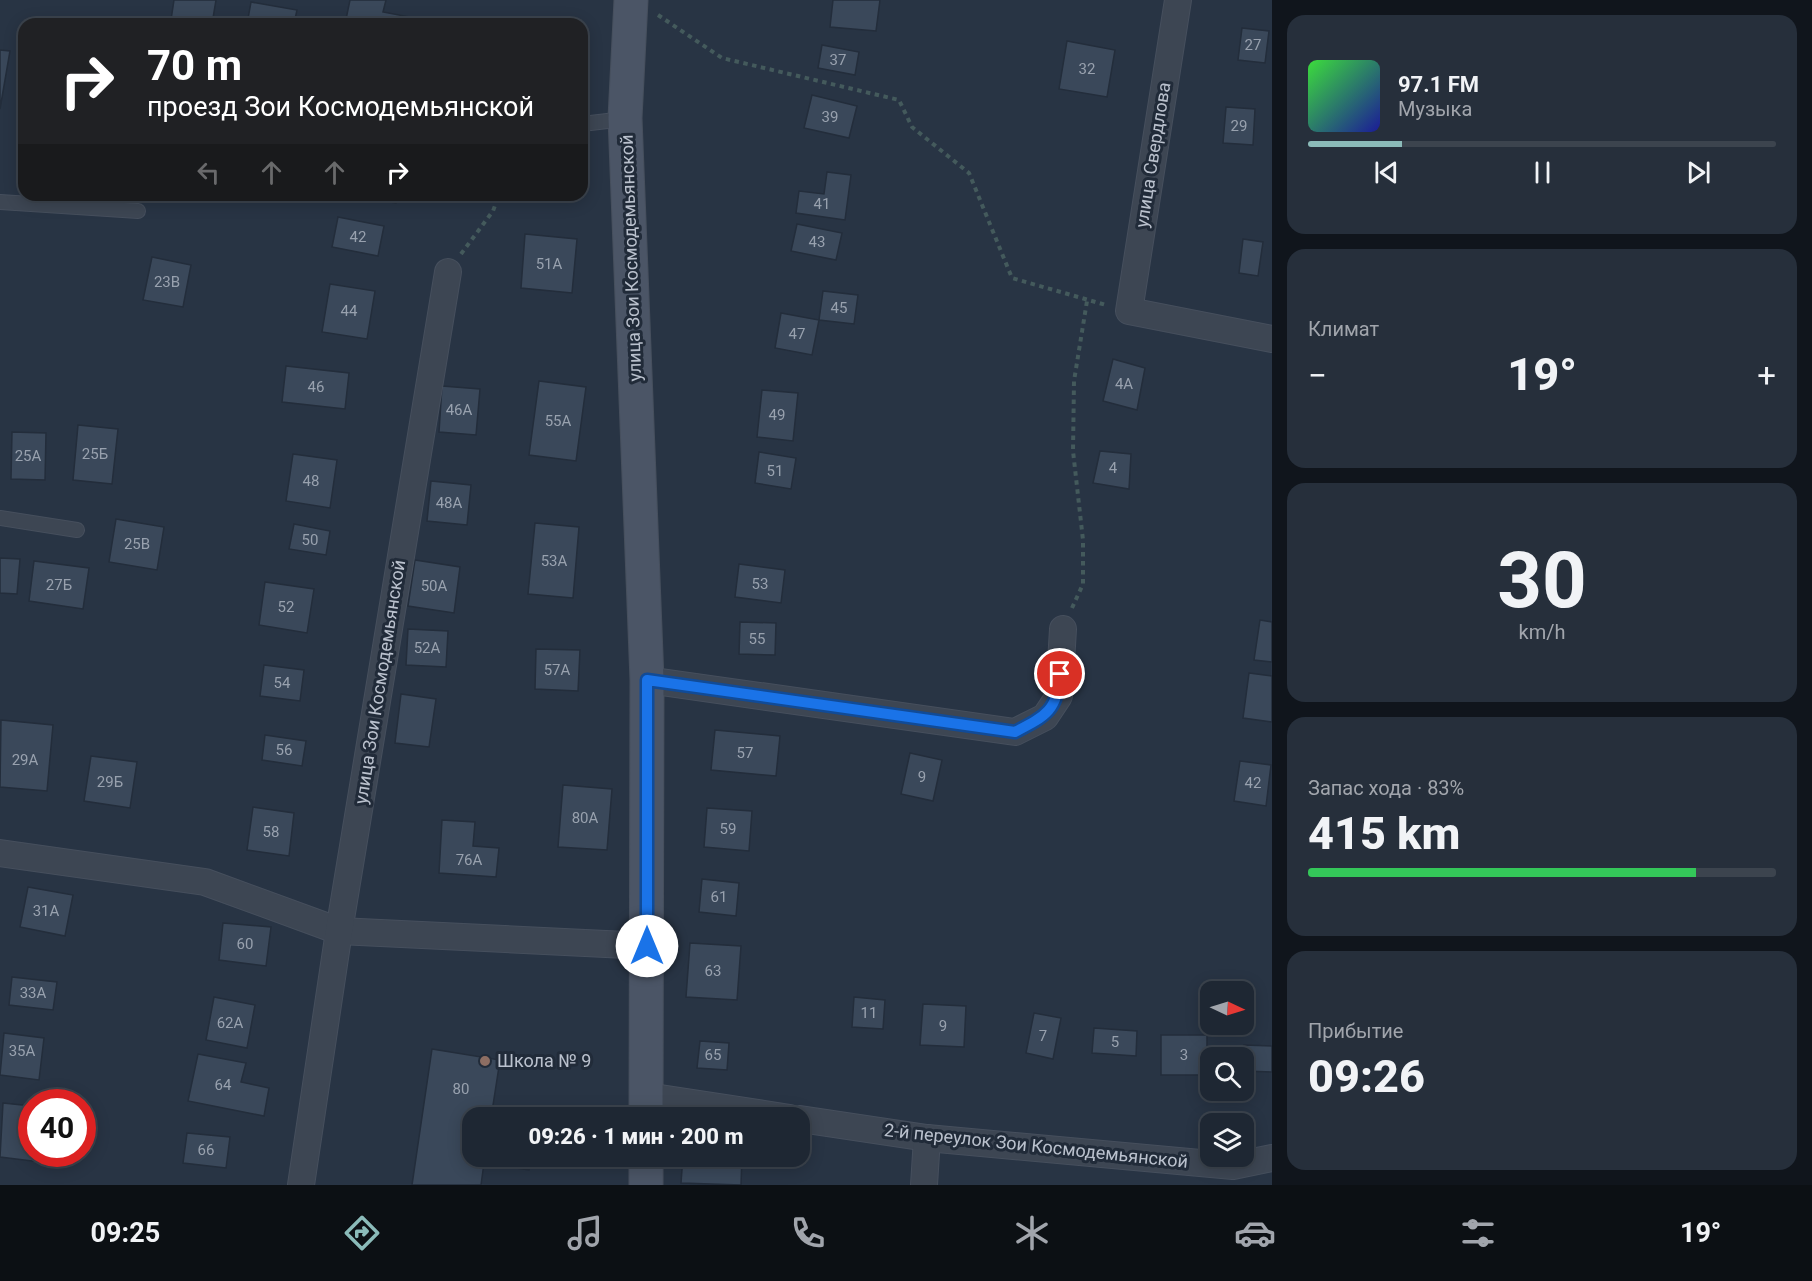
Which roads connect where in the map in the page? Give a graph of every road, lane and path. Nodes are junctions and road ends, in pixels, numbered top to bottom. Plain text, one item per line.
1 (1178, 0) edge
2 (642, 6) edge
3 (625, 118) junction
4 (588, 123) edge
5 (497, 201) edge
6 (0, 202) edge
7 (138, 211) dead end
8 (448, 272) joint
9 (1087, 301) junction
10 (1129, 311) junction
11 (1272, 339) edge
12 (0, 518) edge
13 (77, 530) dead end
14 (1063, 629) joint
15 (647, 680) junction
16 (0, 853) edge
17 (339, 931) junction
18 (647, 946) junction
19 (647, 1107) edge
20 (810, 1120) edge
21 (927, 1138) junction
22 (1272, 1158) edge
23 (646, 1167) edge
24 (1232, 1176) edge
25 (301, 1185) edge
26 (646, 1185) edge
27 (924, 1185) edge

1 - 10 street, улица Свердлова
2 - 3 street, улица Зои Космодемьянской
2 - 9 path
3 - 4 lane, улица Зои Космодемьянской
3 - 15 street, улица Зои Космодемьянской
5 - 8 path
6 - 7 lane
8 - 17 street, улица Зои Космодемьянской
9 - 10 path
9 - 14 path
10 - 11 street
12 - 13 lane
14 - 15 street
15 - 18 street, улица Зои Космодемьянской
16 - 17 street
17 - 18 street
17 - 25 street, улица Зои Космодемьянской
18 - 19 street, улица Зои Космодемьянской
20 - 21 street, 2-й переулок Зои Космодемьянской
21 - 24 street, 2-й переулок Зои Космодемьянской
21 - 27 street
22 - 24 street, 2-й переулок Зои Космодемьянской
23 - 26 street

